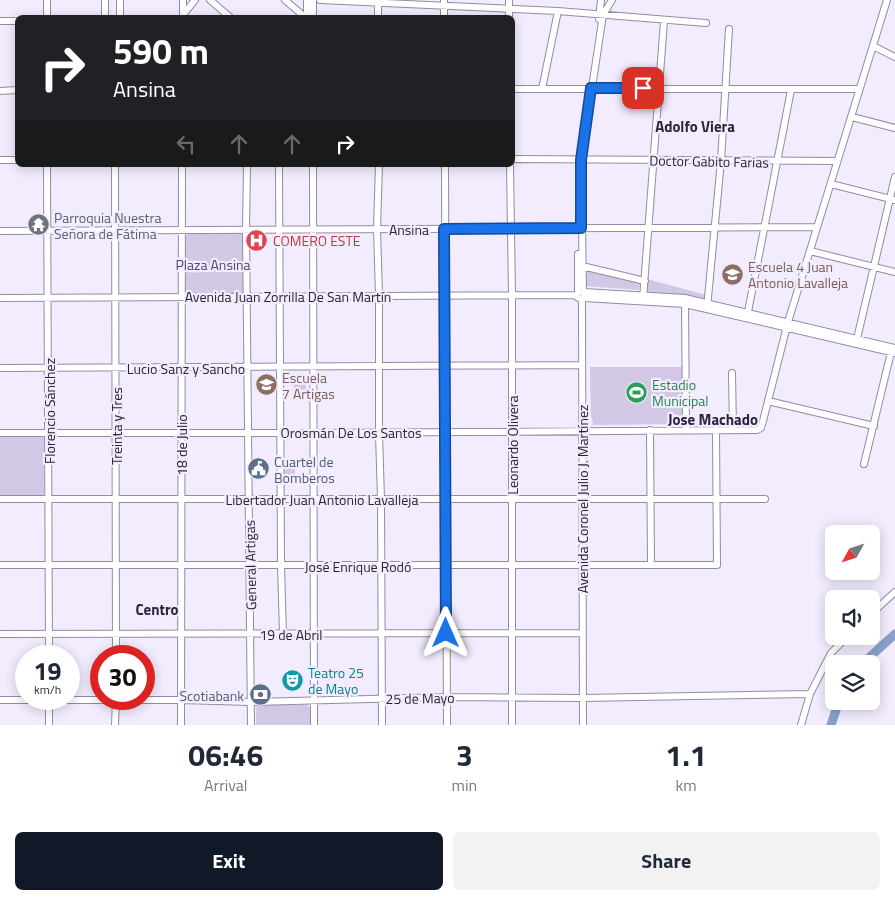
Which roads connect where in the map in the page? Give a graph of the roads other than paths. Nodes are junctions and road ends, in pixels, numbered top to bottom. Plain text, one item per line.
1 (47, 0) edge
2 (105, 0) edge
3 (120, 0) edge
4 (183, 0) edge
5 (195, 0) edge
6 (210, 0) edge
7 (285, 0) edge
8 (307, 0) edge
9 (313, 0) edge
10 (320, 0) edge
11 (509, 0) edge
12 (601, 0) edge
13 (612, 0) edge
14 (887, 0) edge
15 (378, 1) edge
16 (444, 3) edge
17 (509, 9) junction
18 (558, 11) junction
19 (47, 15) edge
20 (105, 15) edge
21 (120, 15) edge
22 (183, 15) edge
23 (184, 15) edge
24 (228, 15) edge
25 (302, 15) edge
26 (306, 15) edge
27 (313, 15) edge
28 (378, 15) edge
29 (509, 15) edge
30 (601, 15) junction
31 (0, 21) edge
32 (15, 21) edge
33 (664, 21) junction
34 (706, 23) dead end
35 (729, 29) dead end
36 (873, 46) junction
37 (895, 58) edge
38 (589, 88) junction
39 (660, 88) junction
40 (515, 89) edge
41 (542, 89) junction
42 (860, 89) junction
43 (0, 90) edge
44 (15, 90) edge
45 (726, 90) junction
46 (791, 90) junction
47 (852, 117) junction
48 (895, 128) edge
49 (515, 159) edge
50 (0, 160) edge
51 (15, 160) edge
52 (579, 160) junction
53 (654, 160) junction
54 (721, 161) junction
55 (778, 162) junction
56 (837, 162) junction
57 (47, 167) edge
58 (115, 167) edge
59 (182, 167) edge
60 (247, 167) edge
61 (279, 167) edge
62 (313, 167) edge
63 (379, 167) edge
64 (445, 167) edge
65 (510, 167) edge
66 (895, 177) edge
67 (831, 184) junction
68 (893, 199) edge
69 (817, 227) junction
70 (580, 228) junction
71 (648, 228) junction
72 (714, 228) junction
73 (764, 228) junction
74 (279, 229) junction
75 (313, 229) junction
76 (377, 229) junction
77 (444, 229) junction
78 (510, 229) junction
79 (116, 230) junction
80 (181, 230) junction
81 (246, 230) junction
82 (0, 231) edge
83 (49, 231) junction
84 (810, 251) junction
85 (582, 266) junction
86 (874, 267) junction
87 (895, 272) edge
88 (645, 281) junction
89 (247, 295) junction
90 (280, 295) junction
91 (314, 295) junction
92 (379, 295) junction
93 (512, 295) junction
94 (581, 295) junction
95 (180, 296) junction
96 (445, 296) junction
97 (49, 297) junction
98 (116, 297) junction
99 (0, 298) edge
100 (643, 298) junction
101 (685, 301) junction
102 (707, 306) junction
103 (747, 316) junction
104 (787, 325) junction
105 (856, 341) junction
106 (893, 350) edge
107 (512, 365) junction
108 (581, 365) junction
109 (445, 366) junction
110 (248, 367) junction
111 (280, 367) junction
112 (314, 367) junction
113 (378, 367) junction
114 (0, 368) edge
115 (49, 368) junction
116 (116, 368) junction
117 (181, 368) junction
118 (732, 373) dead end
119 (768, 401) junction
120 (874, 426) junction
121 (650, 430) junction
122 (686, 430) junction
123 (716, 430) junction
124 (733, 430) junction
125 (446, 431) junction
126 (512, 431) junction
127 (582, 431) junction
128 (49, 432) junction
129 (181, 432) junction
130 (0, 433) edge
131 (116, 433) junction
132 (249, 433) junction
133 (280, 433) junction
134 (315, 433) junction
135 (378, 433) junction
136 (864, 464) dead end
137 (49, 498) junction
138 (651, 498) junction
139 (0, 499) edge
140 (116, 499) junction
141 (181, 499) junction
142 (249, 499) junction
143 (315, 499) junction
144 (381, 499) junction
145 (446, 499) junction
146 (512, 499) junction
147 (582, 499) junction
148 (716, 499) junction
149 (765, 499) dead end
150 (281, 500) junction
151 (0, 565) edge
152 (49, 565) junction
153 (651, 565) junction
154 (116, 566) junction
155 (180, 566) junction
156 (250, 566) junction
157 (281, 566) junction
158 (314, 566) junction
159 (381, 566) junction
160 (446, 566) junction
161 (512, 566) junction
162 (582, 566) junction
163 (895, 592) edge
164 (880, 606) edge
165 (446, 633) junction
166 (512, 633) junction
167 (582, 633) junction
168 (0, 634) edge
169 (49, 634) junction
170 (116, 634) junction
171 (181, 634) junction
172 (250, 634) junction
173 (283, 634) junction
174 (314, 634) junction
175 (381, 634) junction
176 (49, 645) edge
177 (116, 645) edge
178 (839, 645) edge
179 (810, 694) junction
180 (447, 697) junction
181 (512, 697) junction
182 (583, 698) junction
183 (381, 699) junction
184 (0, 700) edge
185 (15, 700) edge
186 (155, 700) edge
187 (181, 700) junction
188 (315, 700) junction
189 (251, 702) junction
190 (49, 710) edge
191 (116, 710) edge
192 (49, 725) edge
193 (116, 725) edge
194 (181, 725) edge
195 (251, 725) edge
196 (314, 725) edge
197 (382, 725) edge
198 (447, 725) edge
199 (512, 725) edge
200 (582, 725) edge
201 (801, 725) edge

1 - 19 street
2 - 20 street
3 - 21 street
4 - 22 street
5 - 23 street
6 - 24 street
7 - 25 street
8 - 26 street
9 - 27 street
10 - 15 street
11 - 17 street
12 - 30 street, Avenida Coronel Julio J. Martínez
13 - 30 street
14 - 36 street
15 - 16 street
15 - 28 street
16 - 17 street
17 - 18 street
17 - 29 street
18 - 30 street
18 - 41 street
30 - 33 street
30 - 38 street, Avenida Coronel Julio J. Martínez
31 - 32 street
33 - 34 street
33 - 39 street
35 - 45 street
36 - 37 street
36 - 42 street
38 - 39 street
38 - 41 street
38 - 52 street, Avenida Coronel Julio J. Martínez
39 - 45 street
39 - 53 street
40 - 41 street
42 - 46 street
42 - 47 street
43 - 44 street
45 - 46 street
45 - 54 street
46 - 55 street
47 - 48 street
47 - 56 street
49 - 52 street, Doctor Gabito Farias
50 - 51 street
52 - 53 street, Doctor Gabito Farias
52 - 70 street, Avenida Coronel Julio J. Martínez
53 - 54 street, Doctor Gabito Farias
53 - 71 street
54 - 55 street, Doctor Gabito Farias
54 - 72 street
55 - 56 street, Doctor Gabito Farias
55 - 73 street
56 - 67 street
57 - 83 street, Florencio Sánchez
58 - 79 street, Treinta y Tres
59 - 80 street, 18 de Julio
60 - 81 street, General Artigas
61 - 74 street
62 - 75 street
63 - 76 street
64 - 77 street
65 - 78 street, Leonardo Olivera
66 - 68 street
67 - 68 street
67 - 69 street
68 - 86 street
69 - 73 street, Ansina
69 - 84 street
70 - 71 street, Ansina
70 - 78 street, Ansina
70 - 85 street, Avenida Coronel Julio J. Martínez
70 - 94 street, Avenida Coronel Julio J. Martínez
71 - 72 street, Ansina
71 - 88 street
72 - 73 street, Ansina
72 - 102 street
73 - 103 street
74 - 75 street, Ansina
74 - 81 street, Ansina
74 - 90 street
75 - 76 street, Ansina
75 - 91 street
76 - 77 street, Ansina
76 - 92 street
77 - 78 street, Ansina
77 - 96 street
78 - 93 street, Leonardo Olivera
79 - 80 street, Ansina
79 - 83 street, Ansina
79 - 98 street, Treinta y Tres
80 - 81 street, Ansina
80 - 95 street, 18 de Julio
81 - 89 street, General Artigas
82 - 83 street, Ansina
83 - 97 street, Florencio Sánchez
84 - 86 street
84 - 104 street
85 - 88 street
85 - 94 street, Avenida Coronel Julio J. Martínez
86 - 87 street
86 - 105 street
88 - 100 street
89 - 90 street, Avenida Juan Zorrilla De San Martín
89 - 95 street, Avenida Juan Zorrilla De San Martín
89 - 110 street, General Artigas
90 - 91 street, Avenida Juan Zorrilla De San Martín
90 - 111 street
91 - 92 street, Avenida Juan Zorrilla De San Martín
91 - 112 street
92 - 96 street, Avenida Juan Zorrilla De San Martín
92 - 113 street
93 - 94 street, Avenida Juan Zorrilla De San Martín
93 - 96 street, Avenida Juan Zorrilla De San Martín
93 - 107 street, Leonardo Olivera
94 - 100 street, Avenida Juan Zorrilla De San Martín
94 - 108 street, Avenida Coronel Julio J. Martínez
95 - 98 street, Avenida Juan Zorrilla De San Martín
95 - 117 street, 18 de Julio
96 - 109 street
97 - 98 street, Avenida Juan Zorrilla De San Martín
97 - 99 street, Avenida Juan Zorrilla De San Martín
97 - 115 street, Florencio Sánchez
98 - 116 street, Treinta y Tres
100 - 101 street, Avenida Juan Zorrilla De San Martín
101 - 102 street, Avenida Juan Zorrilla De San Martín
101 - 122 street
102 - 103 street, Avenida Juan Zorrilla De San Martín
103 - 104 street, Avenida Juan Zorrilla De San Martín
104 - 105 street, Avenida Juan Zorrilla De San Martín
104 - 119 street
105 - 106 street, Avenida Juan Zorrilla De San Martín
106 - 120 street
107 - 108 street, Lucio Sanz y Sancho
107 - 109 street, Lucio Sanz y Sancho
107 - 126 street, Leonardo Olivera
108 - 127 street, Avenida Coronel Julio J. Martínez
109 - 113 street, Lucio Sanz y Sancho
109 - 125 street
110 - 111 street, Lucio Sanz y Sancho
110 - 117 street, Lucio Sanz y Sancho
110 - 132 street, General Artigas
111 - 112 street, Lucio Sanz y Sancho
111 - 133 street
112 - 113 street, Lucio Sanz y Sancho
112 - 134 street
113 - 135 street
114 - 115 street, Lucio Sanz y Sancho
115 - 116 street, Lucio Sanz y Sancho
115 - 128 street, Florencio Sánchez
116 - 117 street, Lucio Sanz y Sancho
116 - 131 street, Treinta y Tres
117 - 129 street, 18 de Julio
118 - 124 street
119 - 120 street
119 - 124 street, Orosmán De Los Santos
120 - 136 street
121 - 122 street, Orosmán De Los Santos
121 - 127 street, Orosmán De Los Santos
121 - 138 street
122 - 123 street, Orosmán De Los Santos
123 - 124 street, Orosmán De Los Santos
123 - 148 street
125 - 126 street, Orosmán De Los Santos
125 - 135 street, Orosmán De Los Santos
125 - 145 street
126 - 127 street, Orosmán De Los Santos
126 - 146 street, Leonardo Olivera
127 - 147 street, Avenida Coronel Julio J. Martínez
128 - 130 street, Orosmán De Los Santos
128 - 131 street, Orosmán De Los Santos
128 - 137 street, Florencio Sánchez
129 - 131 street, Orosmán De Los Santos
129 - 132 street, Orosmán De Los Santos
129 - 141 street, 18 de Julio
131 - 140 street, Treinta y Tres
132 - 133 street, Orosmán De Los Santos
132 - 142 street, General Artigas
133 - 134 street, Orosmán De Los Santos
133 - 150 street
134 - 135 street, Orosmán De Los Santos
134 - 143 street
135 - 144 street
137 - 139 street, Libertador Juan Antonio Lavalleja
137 - 140 street, Libertador Juan Antonio Lavalleja
137 - 152 street, Florencio Sánchez
138 - 147 street, Libertador Juan Antonio Lavalleja
138 - 148 street, Libertador Juan Antonio Lavalleja
138 - 153 street
140 - 141 street, Libertador Juan Antonio Lavalleja
140 - 154 street, Treinta y Tres
141 - 142 street, Libertador Juan Antonio Lavalleja
141 - 155 street, 18 de Julio
142 - 150 street, Libertador Juan Antonio Lavalleja
142 - 156 street, General Artigas
143 - 144 street, Libertador Juan Antonio Lavalleja
143 - 150 street, Libertador Juan Antonio Lavalleja
143 - 158 street
144 - 145 street, Libertador Juan Antonio Lavalleja
144 - 159 street
145 - 146 street, Libertador Juan Antonio Lavalleja
145 - 160 street
146 - 147 street, Libertador Juan Antonio Lavalleja
146 - 161 street, Leonardo Olivera
147 - 162 street, Avenida Coronel Julio J. Martínez
148 - 149 street, Libertador Juan Antonio Lavalleja
148 - 153 street, José Enrique Rodó
150 - 157 street
151 - 152 street, José Enrique Rodó
152 - 154 street, José Enrique Rodó
152 - 169 street, Florencio Sánchez
153 - 162 street, José Enrique Rodó
154 - 155 street, José Enrique Rodó
154 - 170 street, Treinta y Tres
155 - 156 street, José Enrique Rodó
155 - 171 street, 18 de Julio
156 - 157 street, José Enrique Rodó
156 - 172 street, General Artigas
157 - 158 street, José Enrique Rodó
157 - 173 street
158 - 159 street, José Enrique Rodó
158 - 174 street
159 - 160 street, José Enrique Rodó
159 - 175 street
160 - 161 street, José Enrique Rodó
160 - 165 street
161 - 162 street, José Enrique Rodó
161 - 166 street, Leonardo Olivera
162 - 167 street, Avenida Coronel Julio J. Martínez
163 - 164 street
165 - 166 street, 19 de Abril
165 - 175 street, 19 de Abril
165 - 180 street
166 - 167 street, 19 de Abril
166 - 181 street, Leonardo Olivera
167 - 182 street, Avenida Coronel Julio J. Martínez
168 - 169 street, 19 de Abril
169 - 170 street, 19 de Abril
169 - 176 street, Florencio Sánchez
170 - 171 street, 19 de Abril
170 - 177 street, Treinta y Tres
171 - 172 street, 19 de Abril
171 - 187 street, 18 de Julio
172 - 173 street, 19 de Abril
172 - 189 street, General Artigas
173 - 174 street, 19 de Abril
174 - 175 street, 19 de Abril
174 - 188 street
175 - 183 street
178 - 179 street
179 - 182 street, 25 de Mayo
179 - 201 street
180 - 181 street, 25 de Mayo
180 - 183 street, 25 de Mayo
180 - 198 street
181 - 182 street, 25 de Mayo
181 - 199 street, Leonardo Olivera
182 - 200 street, Avenida Coronel Julio J. Martínez
183 - 188 street, 25 de Mayo
183 - 197 street
184 - 185 street, 25 de Mayo
186 - 187 street, 25 de Mayo
187 - 189 street, 25 de Mayo
187 - 194 street, 18 de Julio
188 - 189 street, 25 de Mayo
188 - 196 street
189 - 195 street, General Artigas
190 - 192 street
191 - 193 street

